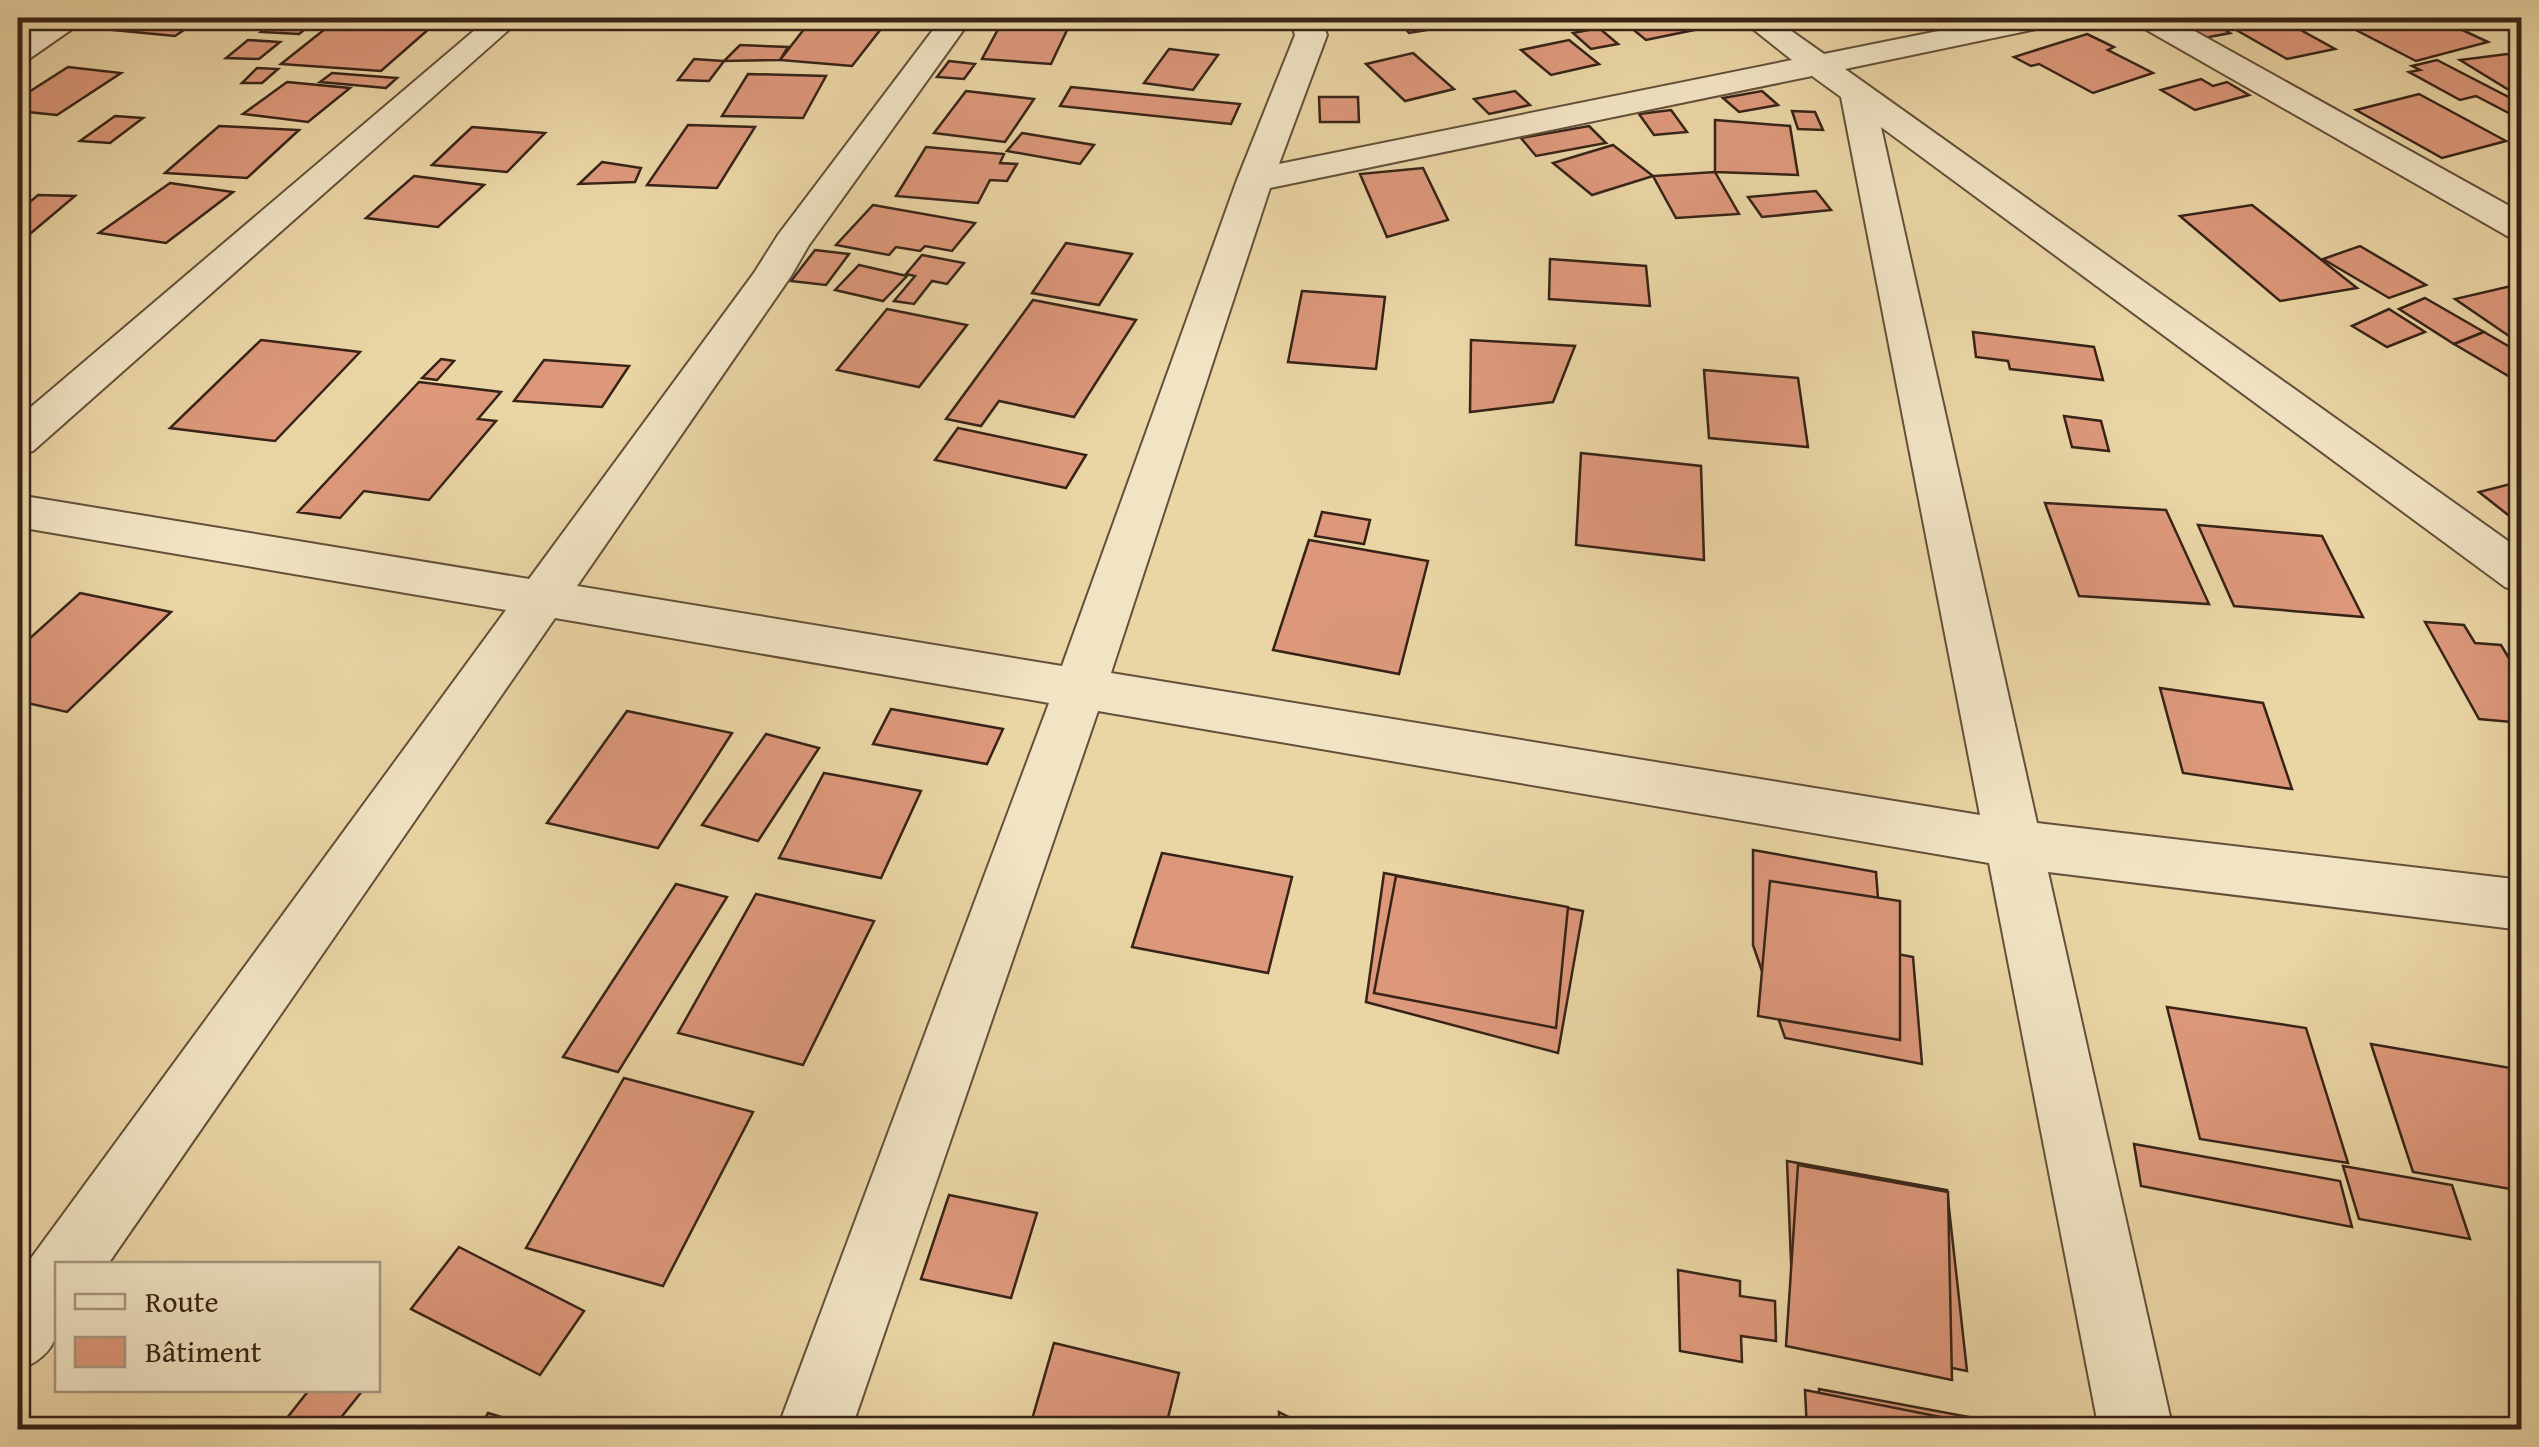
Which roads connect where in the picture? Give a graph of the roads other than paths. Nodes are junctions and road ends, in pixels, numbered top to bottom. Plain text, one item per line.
1 (73, 18) edge
2 (507, 18) edge
3 (957, 18) edge
4 (1306, 18) edge
5 (1754, 18) edge
6 (2046, 18) edge
7 (2149, 18) edge
8 (18, 52) edge
9 (1817, 62) junction
10 (1858, 96) junction
11 (1254, 180) junction
12 (2522, 229) edge
13 (18, 441) edge
14 (18, 511) edge
15 (2522, 575) edge
16 (542, 599) junction
17 (1080, 688) junction
18 (2014, 844) junction
19 (2522, 905) edge
20 (69, 1262) edge
21 (55, 1282) edge
22 (18, 1335) edge
23 (814, 1430) edge
24 (2136, 1430) edge

1 - 8 street
2 - 13 street
3 - 16 street
4 - 11 street
5 - 9 street
6 - 9 street
7 - 12 street
9 - 10 street
9 - 11 street
10 - 15 street
10 - 18 street
11 - 17 street
14 - 16 street
16 - 17 street
16 - 20 street
17 - 18 street
17 - 23 street
18 - 19 street
18 - 24 street
21 - 22 street

